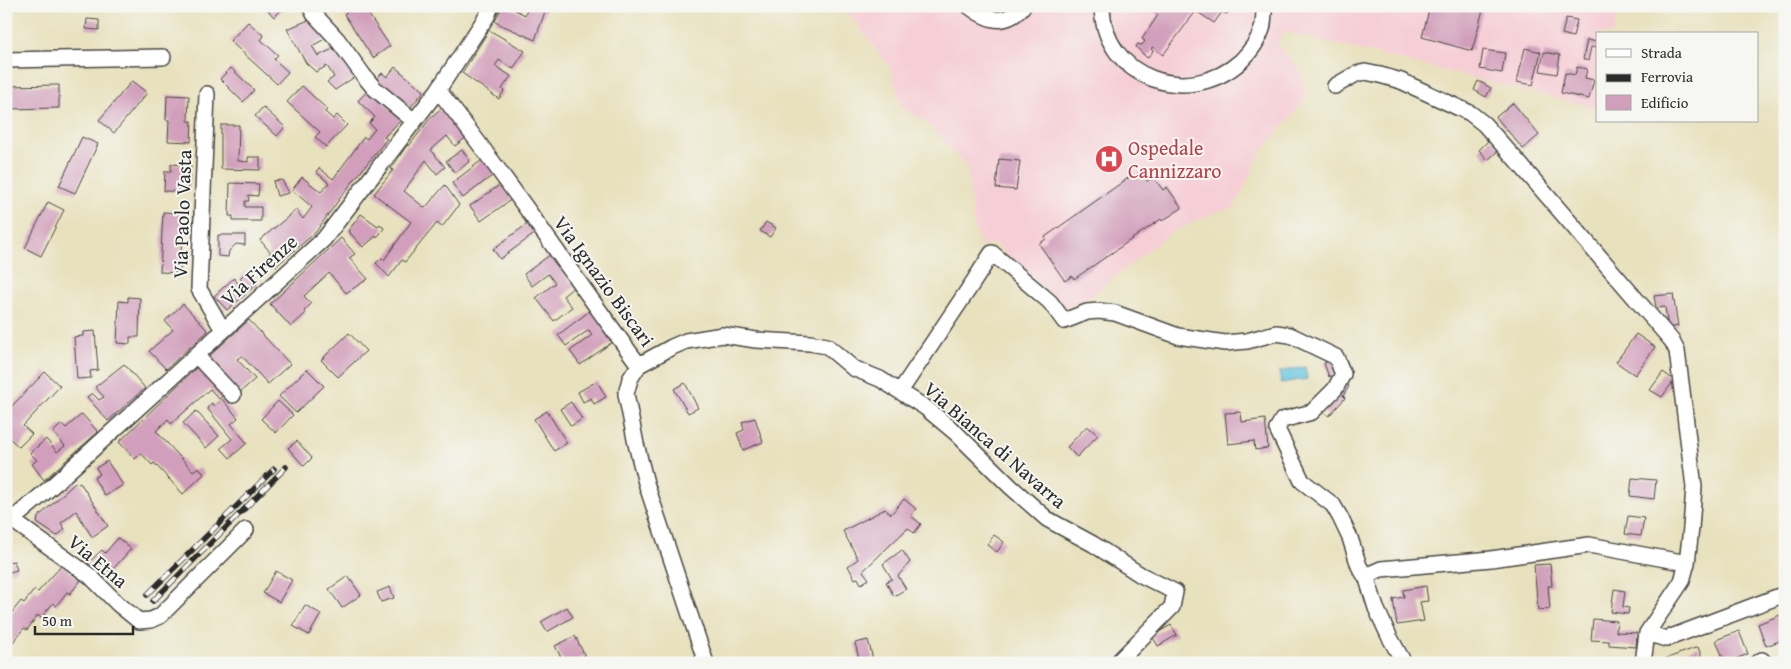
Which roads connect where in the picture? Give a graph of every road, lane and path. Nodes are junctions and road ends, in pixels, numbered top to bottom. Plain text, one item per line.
1 (310, 6) edge
2 (491, 6) edge
3 (969, 6) edge
4 (1023, 6) edge
5 (1102, 6) edge
6 (1264, 6) edge
7 (163, 57) dead end
8 (6, 60) edge
9 (1335, 86) dead end
10 (438, 90) junction
11 (207, 94) dead end
12 (414, 121) junction
13 (223, 330) junction
14 (196, 355) junction
15 (639, 365) junction
16 (900, 390) junction
17 (233, 395) dead end
18 (9, 521) edge
19 (246, 530) dead end
20 (1687, 563) junction
21 (1367, 579) junction
22 (1785, 594) edge
23 (1647, 633) junction
24 (706, 663) edge
25 (1116, 663) edge
26 (1404, 663) edge
27 (1643, 663) edge

1 - 12 street
2 - 10 street, Via Firenze
3 - 4 street
5 - 6 street
7 - 8 street
9 - 20 street
10 - 12 street, Via Firenze
10 - 15 street, Via Ignazio Biscari
11 - 13 street, Via Paolo Vasta
12 - 13 street, Via Firenze
13 - 14 street, Via Firenze
14 - 17 street
14 - 18 street, Via Firenze
15 - 16 street, Via Bianca di Navarra
15 - 24 street, Via Ignazio Biscari
16 - 21 street
16 - 25 street, Via Bianca di Navarra
18 - 19 street, Via Etna
20 - 21 street
20 - 23 street
21 - 26 street
22 - 23 street
23 - 27 street

